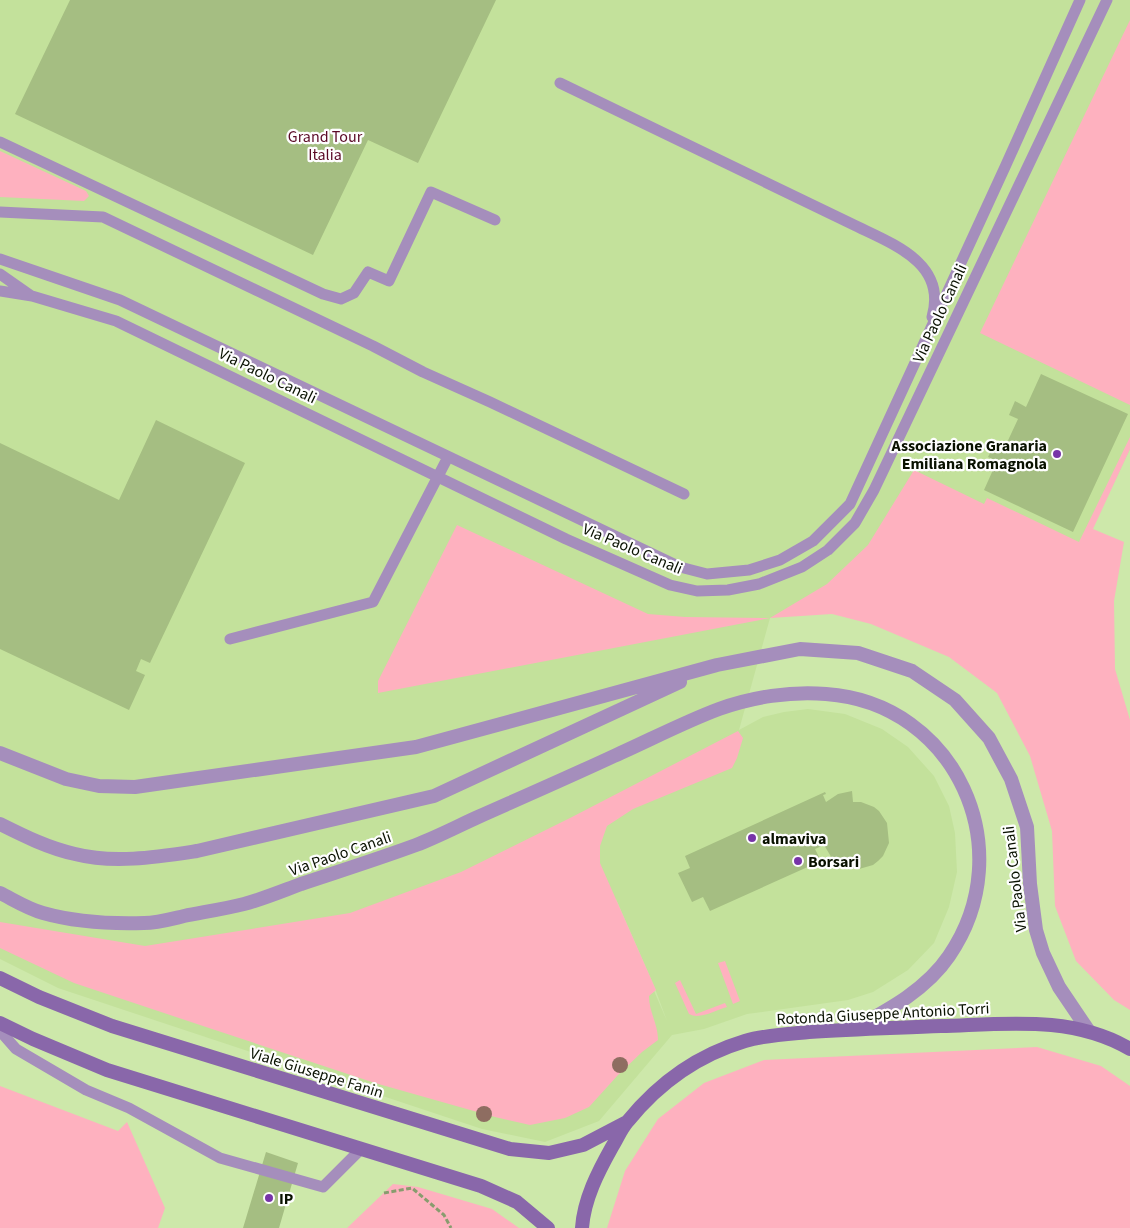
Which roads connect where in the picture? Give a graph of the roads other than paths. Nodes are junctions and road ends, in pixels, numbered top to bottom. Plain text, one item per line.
1 (1080, 0) edge
2 (1107, 0) edge
3 (560, 83) dead end
4 (0, 142) edge
5 (0, 212) edge
6 (495, 220) dead end
7 (0, 259) edge
8 (0, 274) edge
9 (0, 291) edge
10 (32, 296) junction
11 (923, 346) junction
12 (448, 457) junction
13 (438, 476) junction
14 (684, 494) dead end
15 (230, 639) dead end
16 (716, 665) junction
17 (0, 752) edge
18 (0, 824) edge
19 (0, 893) edge
20 (0, 978) edge
21 (0, 1023) edge
22 (853, 1029) junction
23 (1088, 1030) junction
24 (0, 1031) edge
25 (1130, 1049) edge
26 (627, 1122) junction
27 (361, 1149) junction
28 (548, 1228) edge
29 (582, 1228) edge

1 - 11 lane
2 - 13 lane, Via Paolo Canali
3 - 11 lane
4 - 6 lane
5 - 14 lane
7 - 12 lane
8 - 10 lane
9 - 10 lane, Via Paolo Canali
10 - 13 lane, Via Paolo Canali
11 - 12 lane
12 - 13 lane
13 - 15 lane
16 - 17 street, Via Paolo Canali
16 - 18 street
16 - 23 street, Via Paolo Canali
19 - 22 street, Via Paolo Canali
20 - 26 main road, Viale Giuseppe Fanin
21 - 27 main road
22 - 23 main road, Rotonda Giuseppe Antonio Torri
22 - 26 main road, Rotonda Giuseppe Antonio Torri
23 - 25 main road, Rotonda Giuseppe Antonio Torri
24 - 27 lane
26 - 29 main road, Rotonda Giuseppe Antonio Torri
27 - 28 main road

